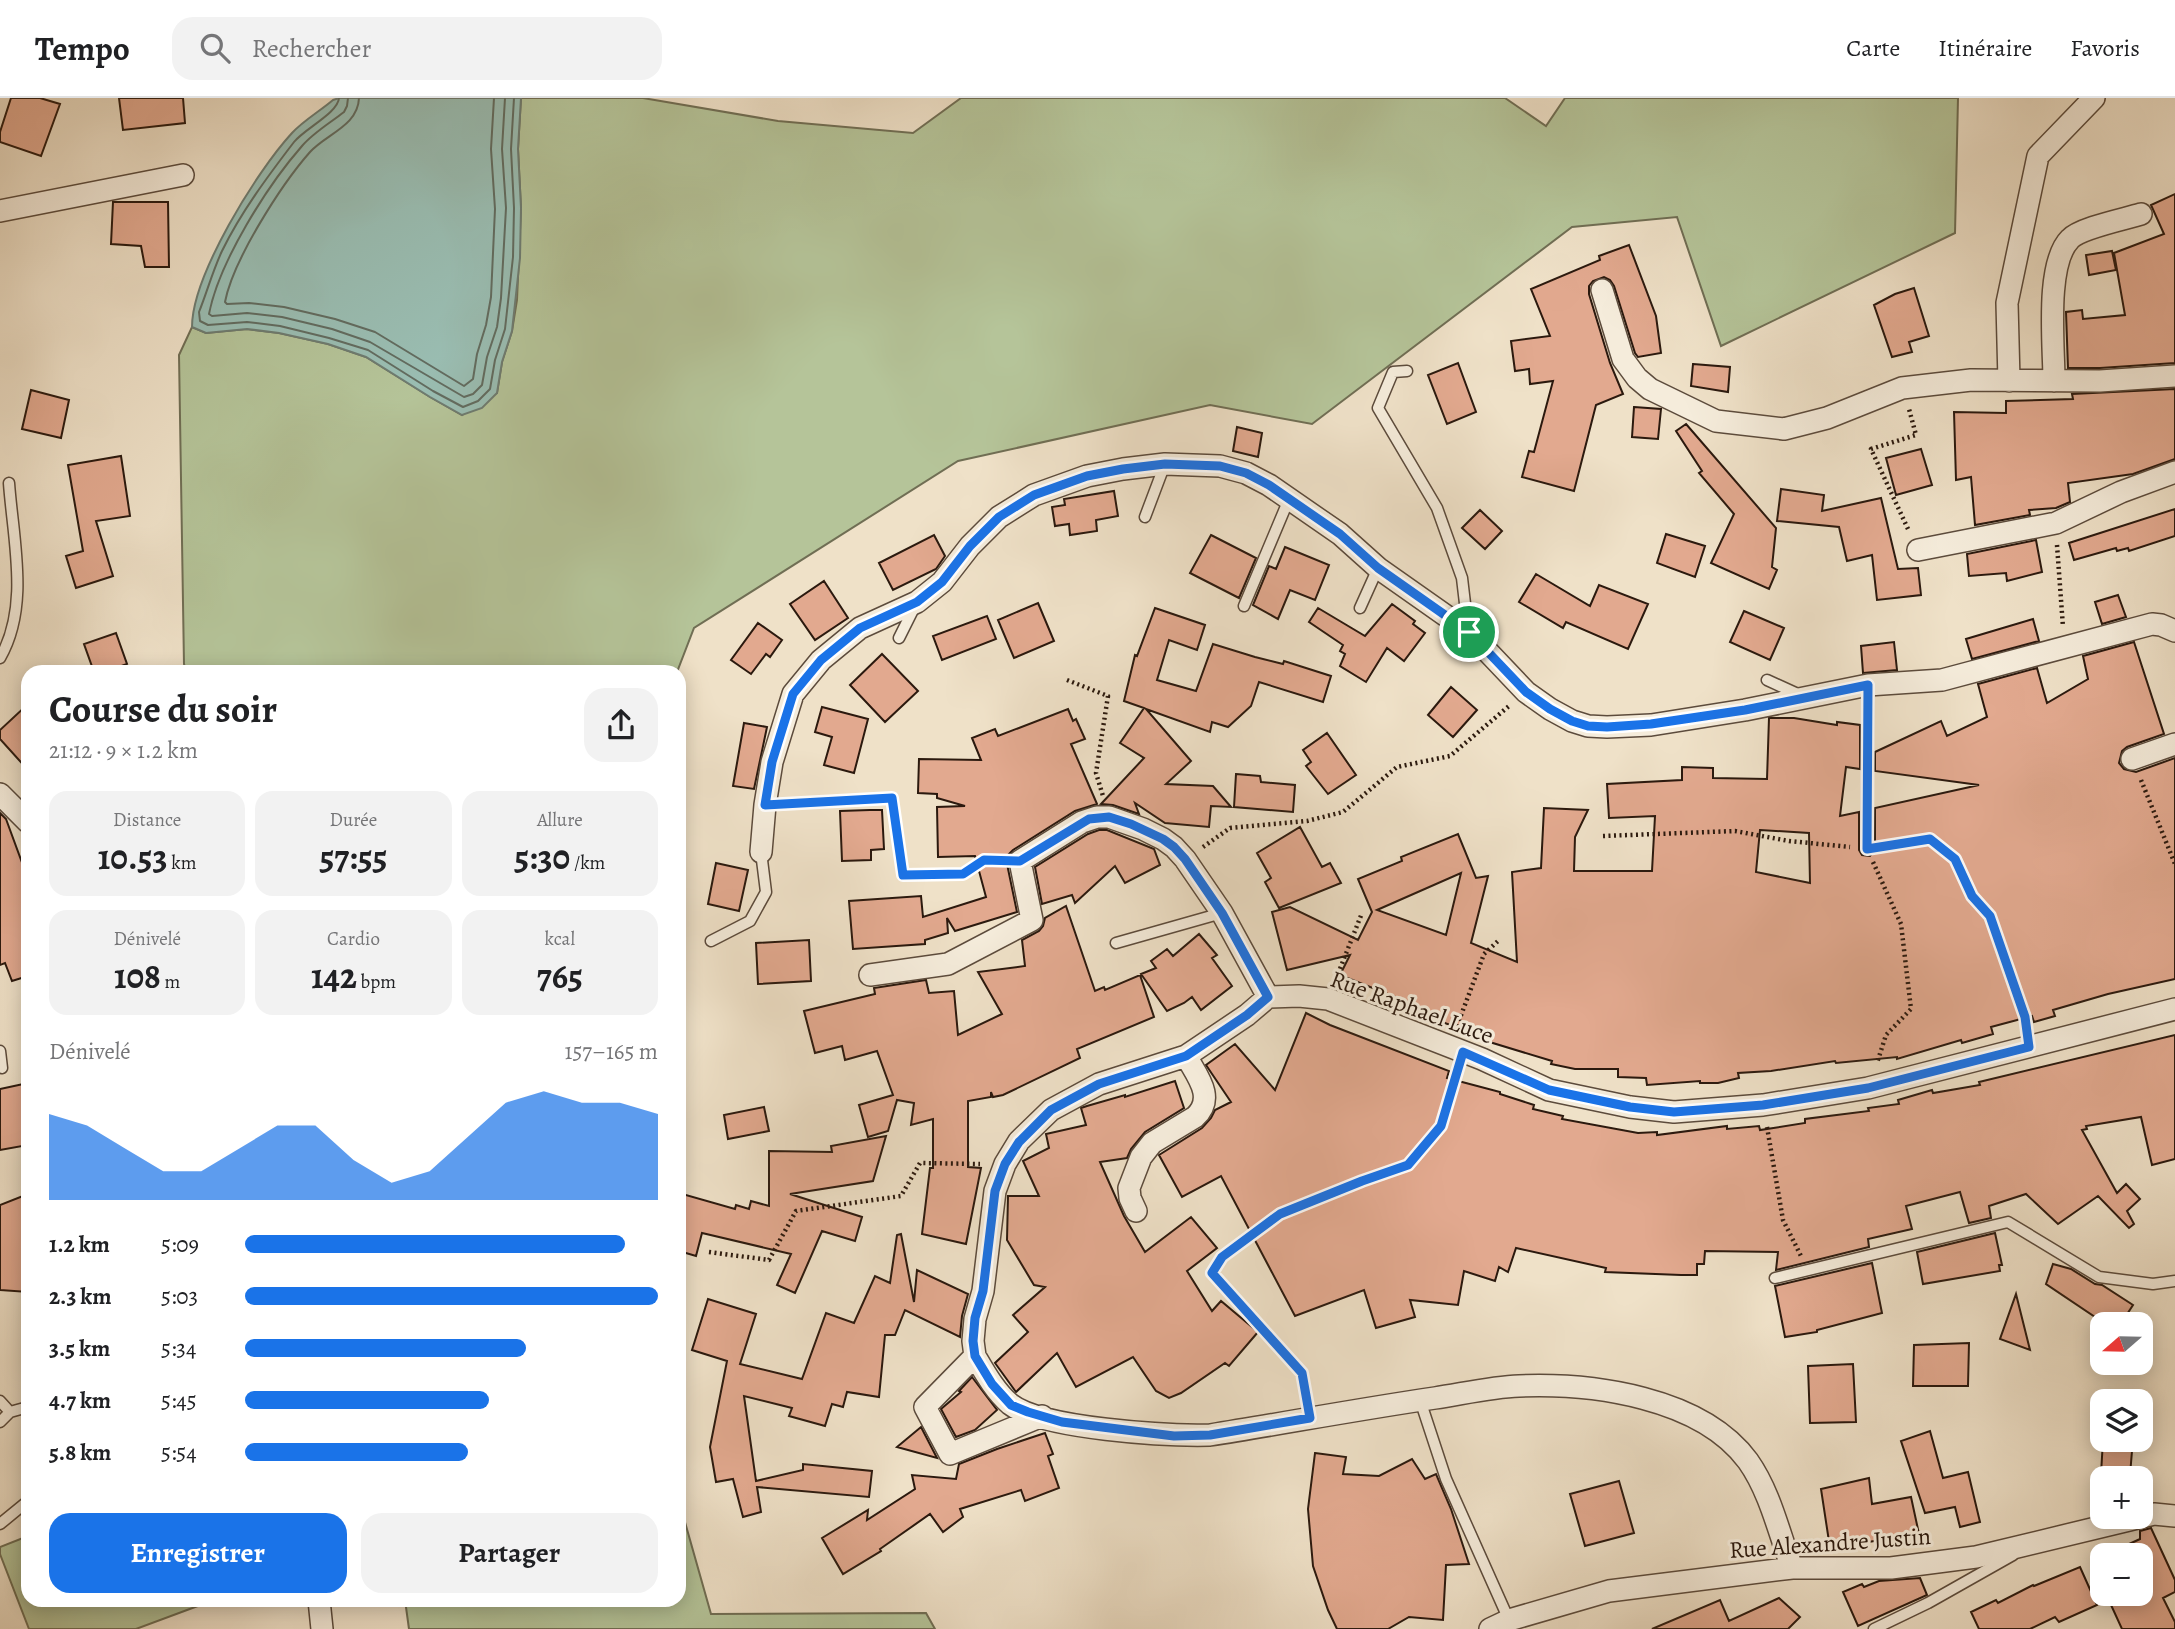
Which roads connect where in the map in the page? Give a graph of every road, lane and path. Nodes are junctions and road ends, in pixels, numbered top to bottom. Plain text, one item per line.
1 (2094, 98) edge
2 (183, 175) dead end
3 (0, 211) edge
4 (2141, 214) dead end
5 (1602, 290) dead end
6 (1407, 371) dead end
7 (2175, 376) edge
8 (2009, 381) junction
9 (2054, 381) junction
10 (1902, 388) junction
11 (1165, 464) junction
12 (2175, 472) edge
13 (9, 483) dead end
14 (1289, 499) junction
15 (1145, 517) dead end
16 (2056, 523) junction
17 (1918, 550) joint
18 (1378, 568) junction
19 (917, 602) junction
20 (1244, 606) dead end
21 (1360, 608) dead end
22 (2175, 631) edge
23 (1469, 632) junction
24 (899, 638) dead end
25 (2064, 647) junction
26 (0, 658) edge
27 (1067, 680) dead end
28 (1767, 680) dead end
29 (1868, 685) junction
30 (1526, 692) junction
31 (1806, 698) junction
32 (2175, 744) edge
33 (2132, 759) joint
34 (0, 794) edge
35 (765, 805) junction
36 (21, 815) edge
37 (1109, 817) junction
38 (1603, 836) dead end
39 (1867, 849) junction
40 (761, 852) joint
41 (1185, 859) junction
42 (1020, 861) junction
43 (2175, 864) edge
44 (1222, 913) junction
45 (1362, 913) dead end
46 (712, 941) dead end
47 (1498, 941) dead end
48 (1116, 943) dead end
49 (870, 975) dead end
50 (1268, 997) junction
51 (1328, 999) junction
52 (2175, 1009) edge
53 (2029, 1047) junction
54 (1456, 1049) junction
55 (0, 1051) edge
56 (1186, 1056) junction
57 (2, 1068) dead end
58 (1868, 1088) junction
59 (1763, 1105) junction
60 (1005, 1164) junction
61 (1136, 1211) dead end
62 (709, 1252) dead end
63 (1807, 1270) junction
64 (1775, 1278) dead end
65 (2175, 1281) edge
66 (975, 1356) junction
67 (1420, 1400) junction
68 (0, 1401) edge
69 (21, 1409) edge
70 (10, 1412) junction
71 (1042, 1416) junction
72 (1310, 1418) junction
73 (0, 1422) edge
74 (21, 1507) edge
75 (2175, 1516) edge
76 (0, 1524) edge
77 (2034, 1544) junction
78 (1792, 1568) junction
79 (320, 1607) edge
80 (1499, 1625) edge
81 (322, 1629) edge
82 (1874, 1629) edge

1 - 8 street
2 - 3 street
4 - 9 street
5 - 10 street
6 - 23 lane
7 - 9 street
8 - 9 street
8 - 10 street
10 - 17 path
11 - 14 street
11 - 15 lane
11 - 19 street
12 - 16 street
13 - 26 lane
14 - 18 street
14 - 20 lane
16 - 17 street
16 - 25 path
18 - 21 lane
18 - 23 street
19 - 24 lane
19 - 35 street
22 - 25 street
23 - 30 street
25 - 29 street
27 - 37 path
28 - 31 lane
29 - 31 street
29 - 39 lane
30 - 31 street
30 - 41 path
32 - 33 street
33 - 43 path
34 - 36 street
35 - 40 street
35 - 42 path
37 - 41 street
37 - 42 street
38 - 39 path
39 - 53 path
39 - 58 path
40 - 46 lane
41 - 44 street
42 - 49 street
44 - 48 lane
44 - 50 street
45 - 51 path
47 - 54 path
50 - 51 street, Rue Raphael Luce
50 - 56 street
51 - 54 street, Rue Raphael Luce
52 - 53 street, Rue Raphael Luce
53 - 58 street, Rue Raphael Luce
54 - 59 street, Rue Raphael Luce
54 - 72 path
55 - 57 lane
56 - 60 street
56 - 61 street
58 - 59 street, Rue Raphael Luce
59 - 63 path
60 - 62 path
60 - 66 street
63 - 64 lane
63 - 65 lane
66 - 71 street
66 - 71 street
67 - 72 street
67 - 78 street
67 - 80 lane
68 - 70 lane
69 - 70 lane
70 - 73 lane
71 - 72 street
74 - 76 lane
75 - 77 street, Rue Alexandre Justin
77 - 78 street, Rue Alexandre Justin
77 - 82 lane
78 - 80 street, Rue Alexandre Justin
79 - 81 street

